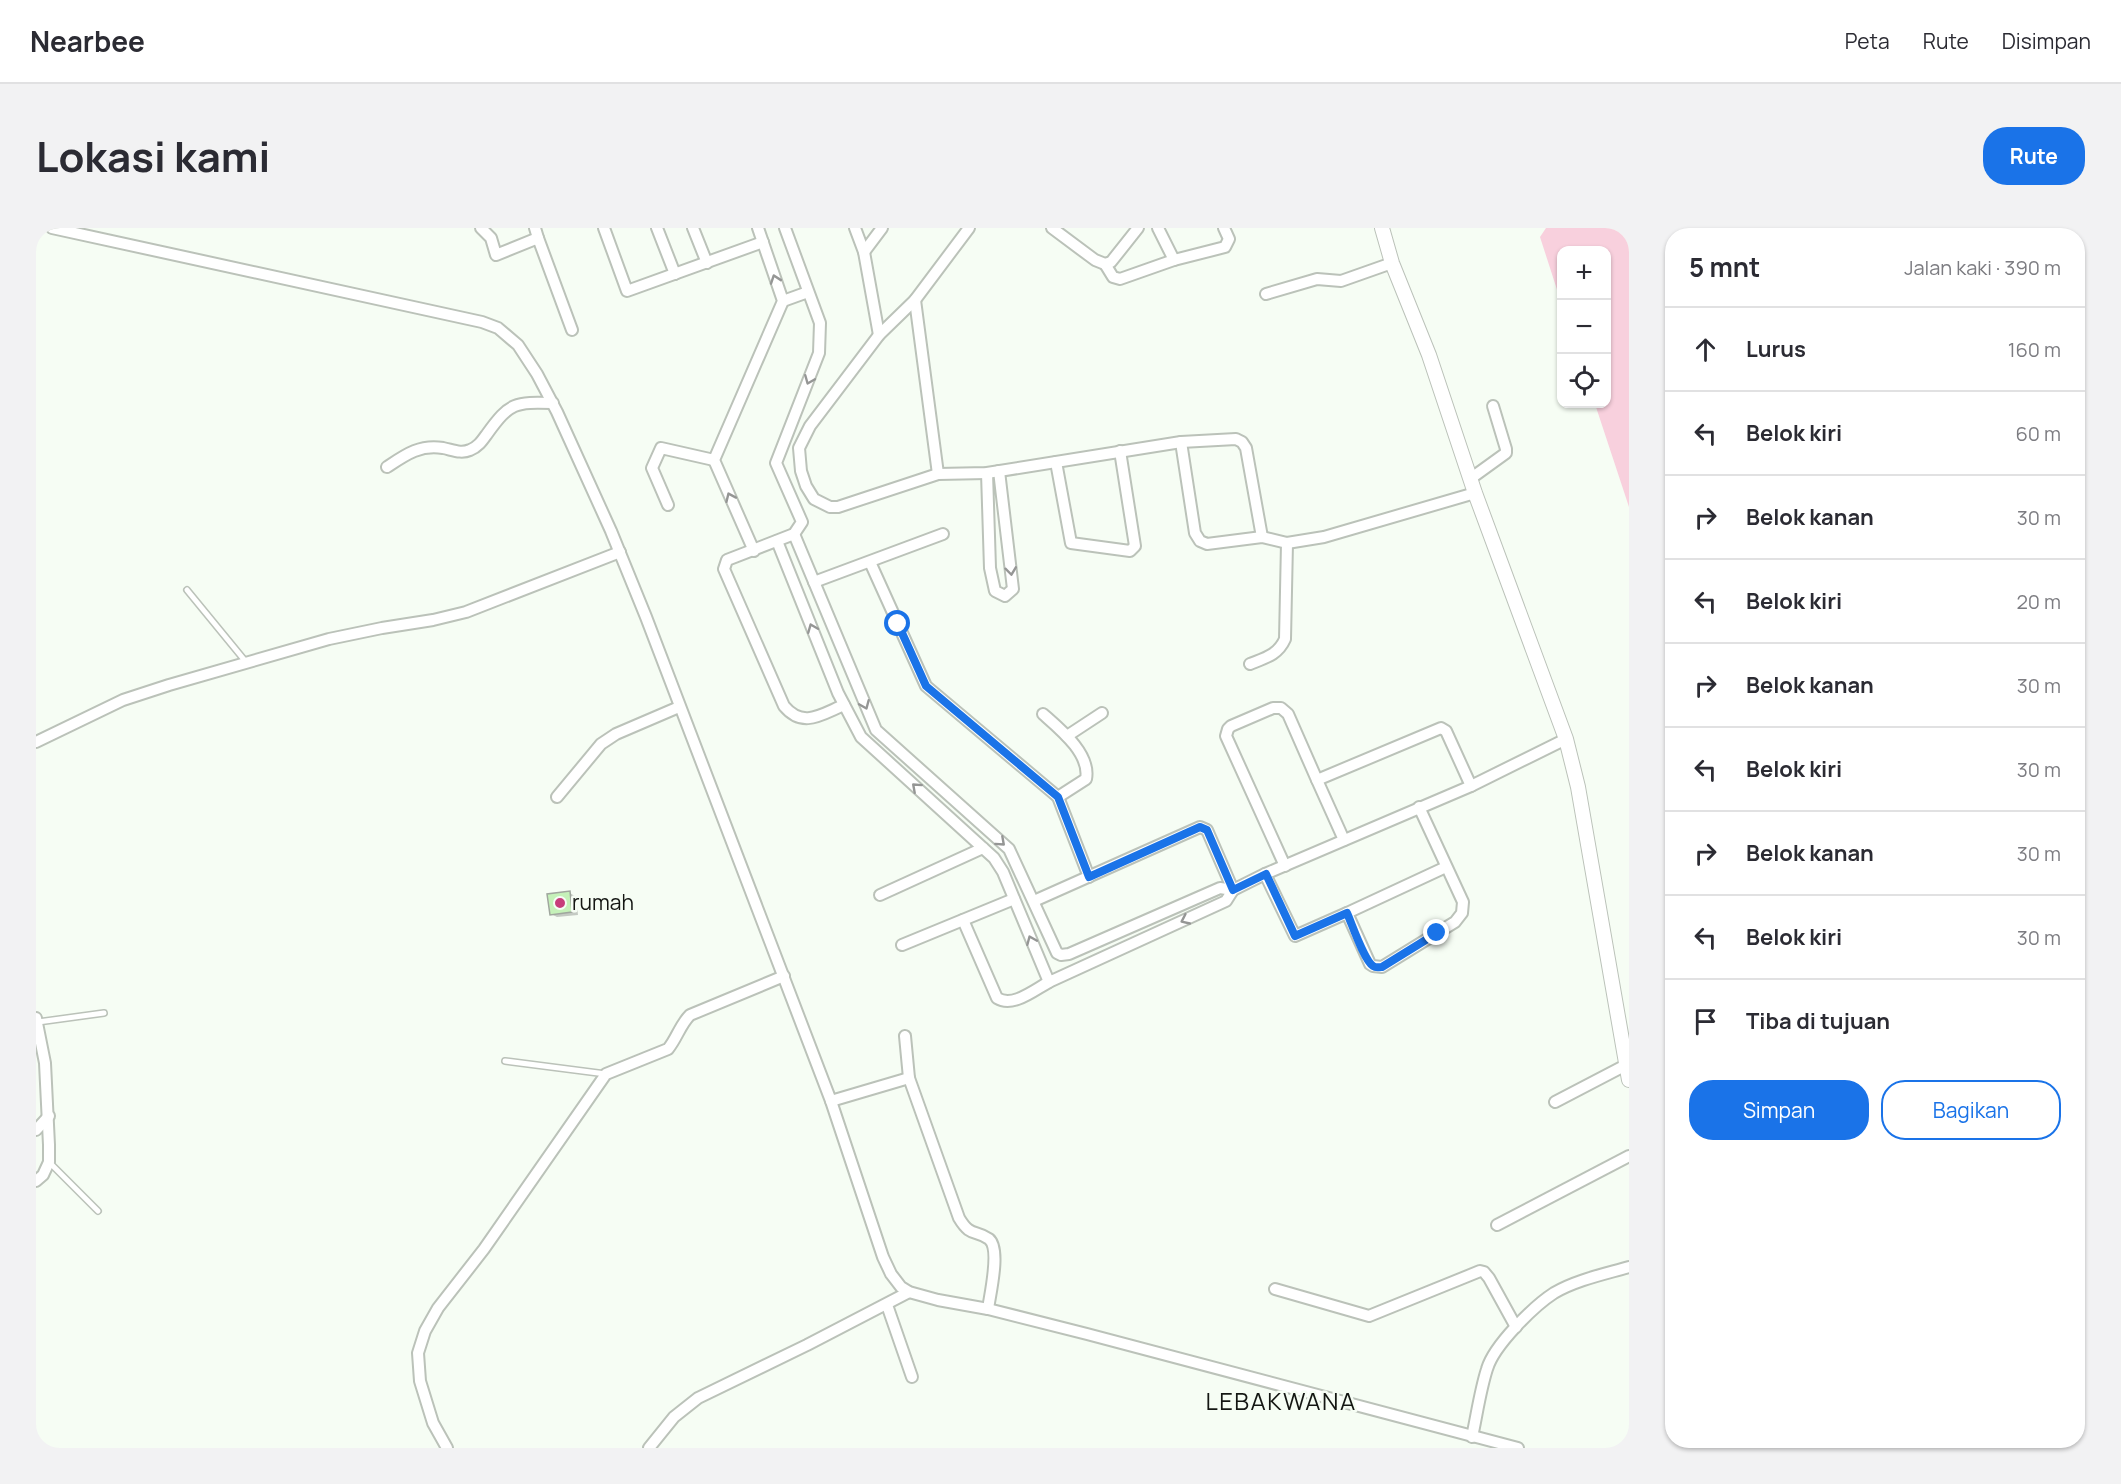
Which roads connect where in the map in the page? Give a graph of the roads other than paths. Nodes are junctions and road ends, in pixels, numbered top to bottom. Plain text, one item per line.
1 (52, 228) edge
2 (481, 228) edge
3 (603, 228) edge
4 (657, 228) edge
5 (693, 228) edge
6 (758, 228) edge
7 (785, 228) edge
8 (855, 228) edge
9 (882, 228) edge
10 (969, 228) edge
11 (1138, 228) edge
12 (1158, 228) edge
13 (1224, 228) edge
14 (1382, 228) edge
15 (1055, 229) edge
16 (536, 233) edge
17 (763, 242) junction
18 (864, 252) junction
19 (1174, 260) junction
20 (706, 263) junction
21 (1392, 263) junction
22 (1105, 264) junction
23 (675, 274) junction
24 (808, 292) junction
25 (1266, 294) dead end
26 (915, 300) junction
27 (783, 301) junction
28 (572, 330) dead end
29 (879, 335) junction
30 (553, 404) junction
31 (1493, 406) dead end
32 (1181, 442) junction
33 (1120, 451) junction
34 (714, 460) junction
35 (1056, 462) junction
36 (387, 467) dead end
37 (999, 471) junction
38 (987, 473) junction
39 (938, 474) junction
40 (1470, 479) junction
41 (1475, 493) junction
42 (668, 505) dead end
43 (794, 534) junction
44 (943, 534) dead end
45 (1262, 537) junction
46 (1007, 540) junction
47 (777, 542) junction
48 (989, 542) junction
49 (1287, 543) junction
50 (754, 551) junction
51 (620, 552) junction
52 (870, 562) junction
53 (814, 582) junction
54 (187, 590) dead end
55 (246, 662) junction
56 (1250, 664) dead end
57 (857, 685) junction
58 (838, 693) junction
59 (844, 705) junction
60 (679, 707) junction
61 (1102, 713) dead end
62 (1043, 714) dead end
63 (1067, 736) junction
64 (1566, 739) junction
65 (36, 742) edge
66 (1317, 780) junction
67 (1471, 786) junction
68 (557, 797) dead end
69 (1058, 797) junction
70 (1419, 807) junction
71 (1344, 840) junction
72 (983, 848) junction
73 (1017, 866) junction
74 (1285, 866) junction
75 (1446, 867) junction
76 (1003, 872) junction
77 (1266, 874) junction
78 (1089, 877) junction
79 (1233, 890) junction
80 (880, 895) dead end
81 (1014, 899) junction
82 (1034, 902) junction
83 (1347, 913) junction
84 (963, 920) junction
85 (902, 945) dead end
86 (784, 976) junction
87 (1049, 982) junction
88 (104, 1013) dead end
89 (37, 1020) edge
90 (905, 1036) dead end
91 (505, 1061) dead end
92 (1626, 1065) junction
93 (606, 1074) junction
94 (909, 1078) junction
95 (1629, 1080) edge
96 (831, 1101) junction
97 (1555, 1102) dead end
98 (49, 1116) junction
99 (36, 1130) edge
100 (1629, 1156) edge
101 (49, 1162) junction
102 (36, 1180) edge
103 (98, 1211) dead end
104 (1497, 1225) dead end
105 (1629, 1267) edge
106 (1275, 1289) dead end
107 (909, 1292) junction
108 (887, 1305) junction
109 (988, 1309) junction
110 (1516, 1327) junction
111 (912, 1377) dead end
112 (1472, 1437) junction
113 (447, 1448) edge
114 (649, 1448) edge
115 (1518, 1448) edge

1 - 30 street
2 - 16 street
3 - 23 street
4 - 23 street
5 - 20 street
6 - 17 street
7 - 24 street
8 - 18 street
9 - 18 street
10 - 26 street
11 - 22 street
12 - 19 street
13 - 19 street
14 - 21 street
15 - 22 street
16 - 28 street
17 - 20 street
27 -> 17 street
18 - 29 street
19 - 22 street
20 - 23 street
21 - 25 street
21 - 40 street
24 - 27 street
24 -> 43 street
26 - 29 street
26 - 39 street
27 - 34 street
29 - 39 street
30 - 36 street
30 - 51 street
31 - 40 street
32 - 33 street
32 - 45 street
32 - 45 street
33 - 35 street
33 - 35 street
34 - 42 street
50 -> 34 street
35 - 37 street
37 - 38 street
37 - 46 street
38 - 39 street
38 - 48 street
40 - 41 street
41 - 49 street
41 - 64 street
43 - 47 street
43 - 53 street
44 - 52 street
45 - 49 street
46 - 48 street
46 -> 48 street
47 - 50 street
58 -> 47 street
49 - 56 street
50 - 59 street
51 - 55 street
51 - 60 street
52 - 53 street
52 - 69 street
53 - 57 street
54 - 55 lane
55 - 65 street
57 - 58 street
57 -> 73 street
58 - 59 street
72 -> 59 street
60 - 68 street
60 - 86 street
61 - 63 street
62 - 63 street
63 - 69 street
64 - 67 street
64 - 92 street
66 - 67 street
66 - 71 street
66 - 74 street
67 - 70 street
69 - 78 street
70 - 71 street
70 - 75 street
71 - 74 street
72 - 76 street
72 - 80 street
73 - 76 street
73 - 82 street
74 - 77 street
75 - 83 street
75 - 83 street
76 - 81 street
77 - 79 street
77 - 83 street
78 - 79 street
78 - 82 street
79 - 82 street
79 -> 87 street
81 - 84 street
87 -> 81 street
84 - 85 street
84 - 87 street
86 - 93 street
86 - 96 street
88 - 89 lane
89 - 98 street
90 - 94 street
91 - 93 lane
92 - 95 street
92 - 97 street
93 - 113 street
94 - 96 street
94 - 109 street
96 - 107 street
98 - 99 street
98 - 101 street
100 - 104 street
101 - 102 street
101 - 103 lane
105 - 110 street
106 - 110 street
107 - 108 street
107 - 109 street
108 - 111 street
108 - 114 street
109 - 112 street
110 - 112 street
112 - 115 street

